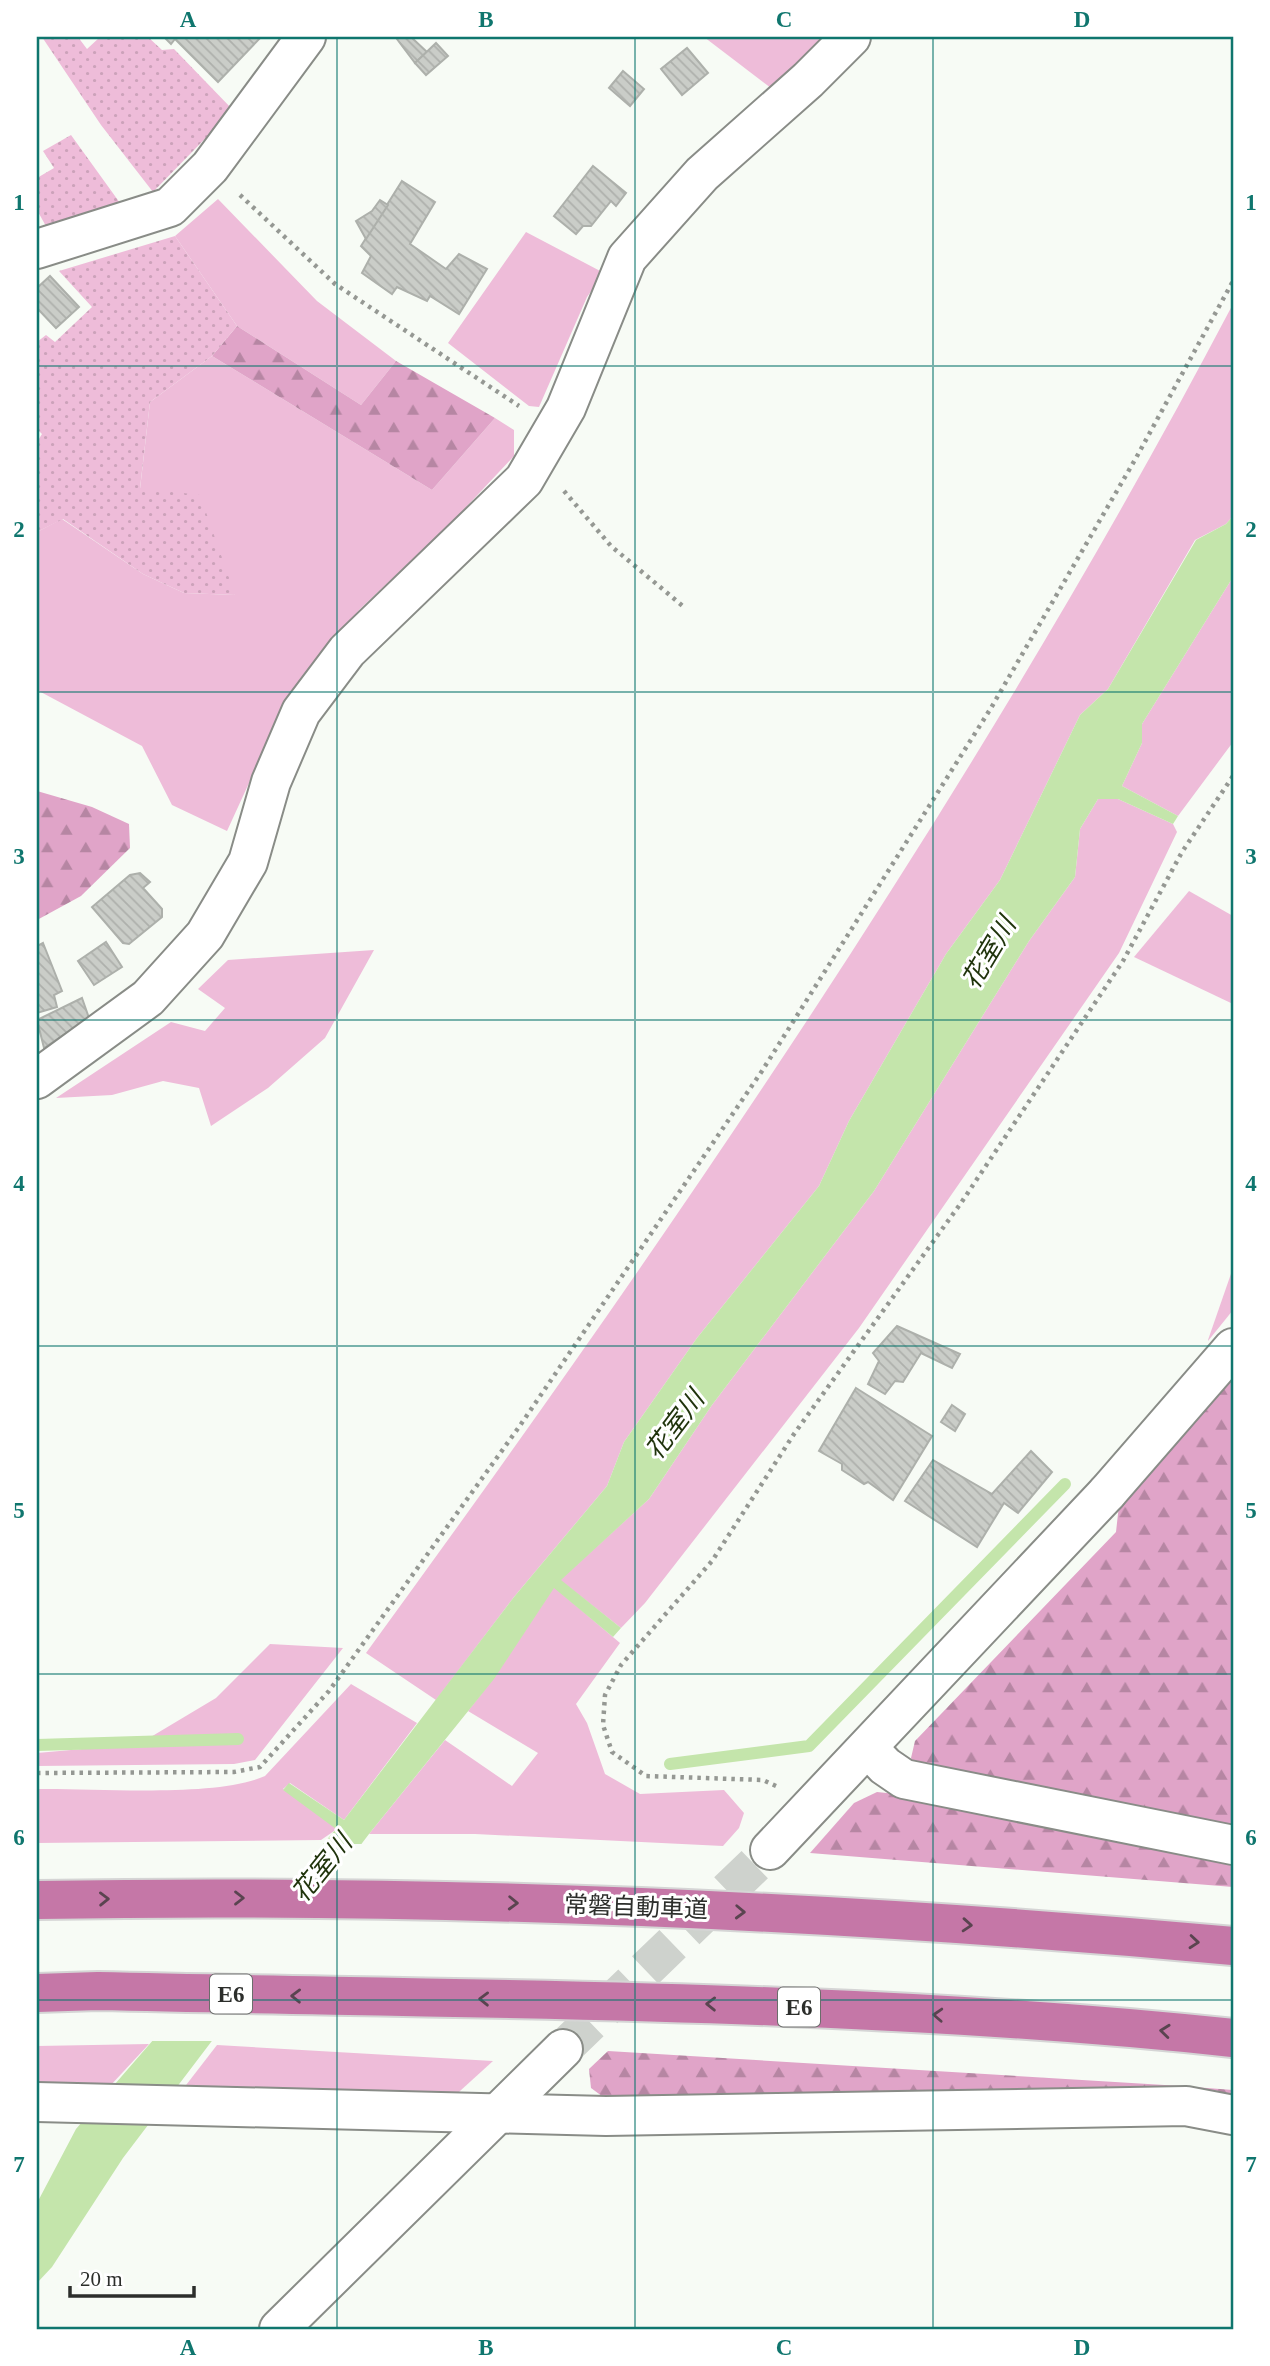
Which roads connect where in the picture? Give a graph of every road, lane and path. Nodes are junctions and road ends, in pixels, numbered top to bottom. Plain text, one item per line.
1 (306, 37) edge
2 (851, 37) edge
3 (210, 167) junction
4 (37, 249) edge
5 (1233, 281) edge
6 (546, 444) junction
7 (684, 607) dead end
8 (1233, 776) edge
9 (37, 1079) edge
10 (1233, 1348) edge
11 (869, 1749) junction
12 (37, 1773) edge
13 (816, 1805) junction
14 (1233, 1845) edge
15 (770, 1850) tunnel mouth
16 (37, 1900) edge
17 (1233, 1946) edge
18 (37, 1993) edge
19 (1233, 2038) edge
20 (563, 2049) tunnel mouth
21 (37, 2102) edge
22 (494, 2115) junction
23 (1233, 2115) edge
24 (279, 2329) edge

1 - 3 street
2 - 6 street
3 - 4 street
3 - 6 path
5 - 12 path
6 - 7 path
6 - 9 street
8 - 13 path
10 - 11 street
11 - 13 street
11 - 14 street
13 - 15 street
16 -> 17 highway, 常磐自動車道
19 -> 18 highway, E6
20 - 22 street
21 - 22 street
22 - 23 street
22 - 24 street

